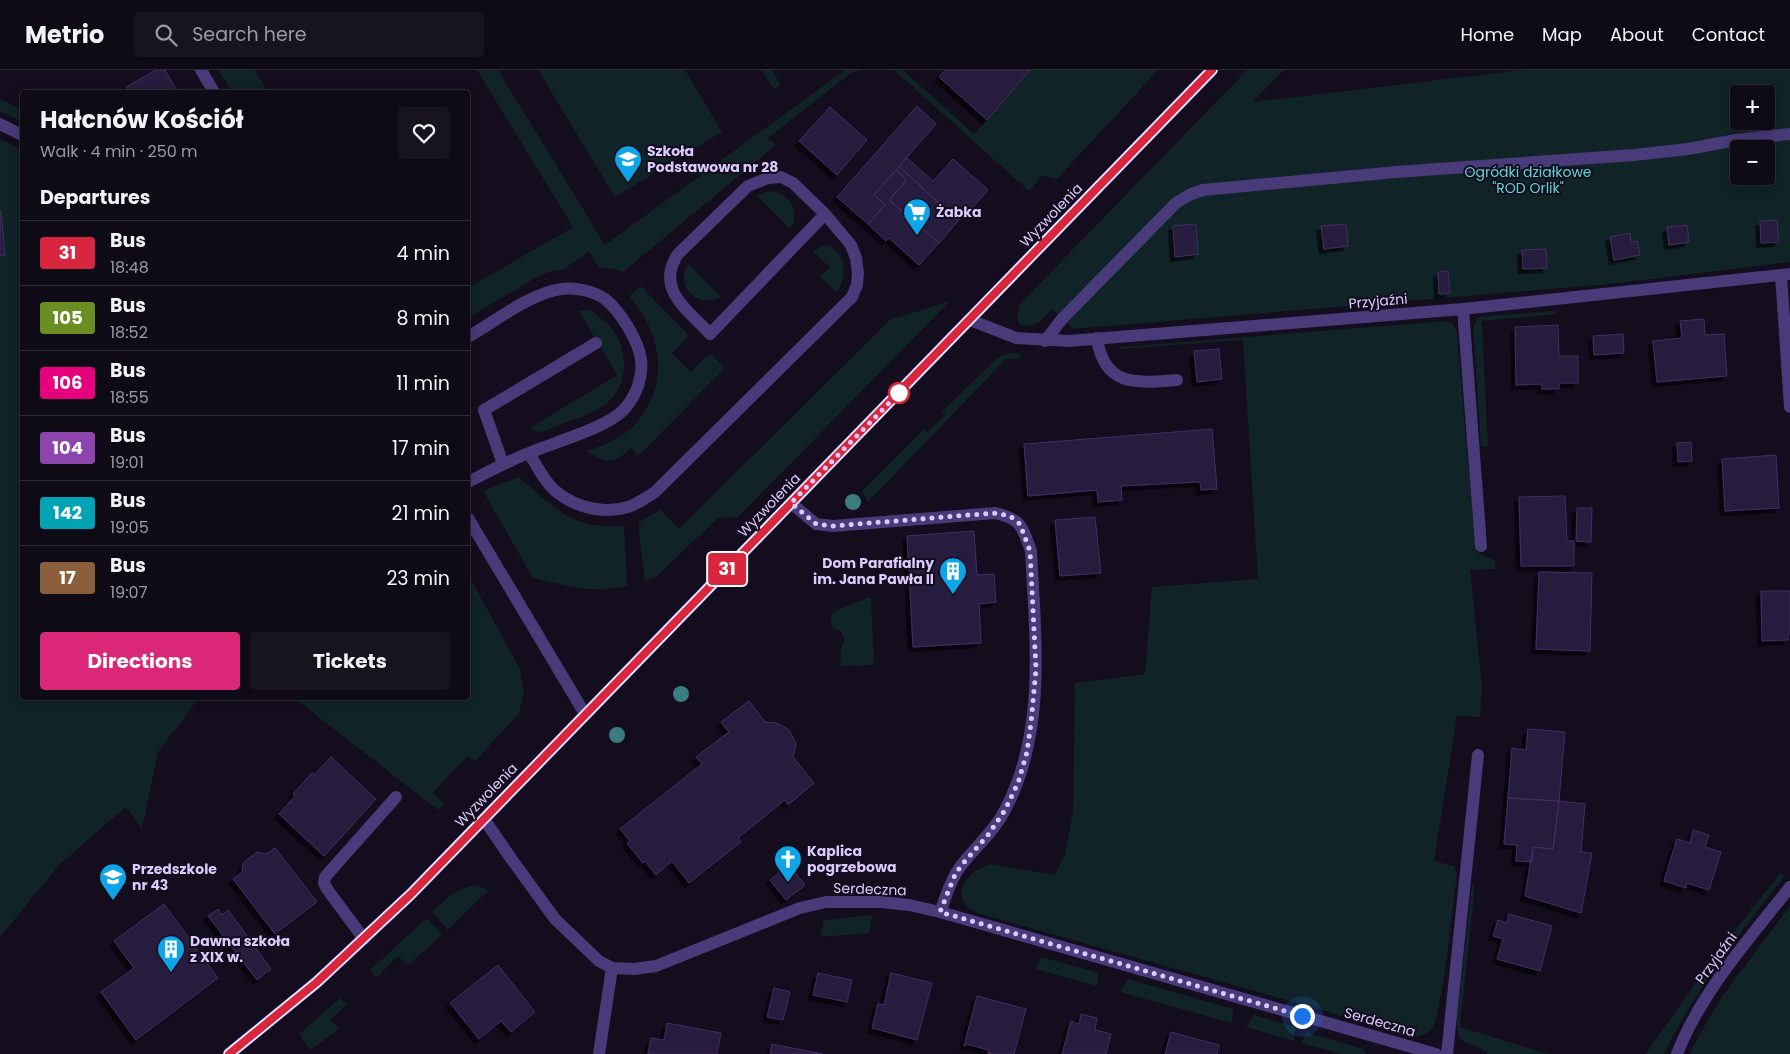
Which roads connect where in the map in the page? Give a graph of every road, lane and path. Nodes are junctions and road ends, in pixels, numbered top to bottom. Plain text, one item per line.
1 (201, 70) edge
2 (1212, 70) edge
3 (213, 90) edge
4 (0, 124) edge
5 (20, 133) edge
6 (1790, 134) edge
7 (825, 214) junction
8 (1786, 275) edge
9 (1463, 309) junction
10 (970, 320) junction
11 (470, 336) edge
12 (1097, 338) junction
13 (1045, 341) junction
14 (596, 343) dead end
15 (1177, 380) dead end
16 (1790, 407) edge
17 (529, 453) junction
18 (504, 464) junction
19 (470, 481) edge
20 (791, 503) junction
21 (470, 521) edge
22 (1481, 546) dead end
23 (585, 714) junction
24 (1478, 755) dead end
25 (396, 796) dead end
26 (484, 819) junction
27 (1790, 887) edge
28 (940, 912) junction
29 (364, 939) junction
30 (612, 968) junction
31 (229, 1054) edge
32 (599, 1054) edge
33 (1436, 1054) edge
34 (1447, 1054) edge
35 (1677, 1054) edge

1 - 3 street
2 - 10 street, Wyzwolenia
4 - 5 street
6 - 13 street
7 - 7 street
7 - 17 street
8 - 9 street, Przyjaźni
8 - 16 street
9 - 12 street, Przyjaźni
9 - 22 street
10 - 13 street, Przyjaźni
10 - 20 street, Wyzwolenia
11 - 17 street
12 - 13 street, Przyjaźni
12 - 15 street
14 - 18 street
17 - 18 street
18 - 19 street
20 - 23 street, Wyzwolenia
20 - 28 street
21 - 23 street
23 - 26 street, Wyzwolenia
24 - 34 street
25 - 29 street
26 - 29 street, Wyzwolenia
26 - 30 street
27 - 35 street, Przyjaźni
28 - 30 street, Serdeczna
28 - 33 street, Serdeczna
29 - 31 street, Wyzwolenia
30 - 32 street

